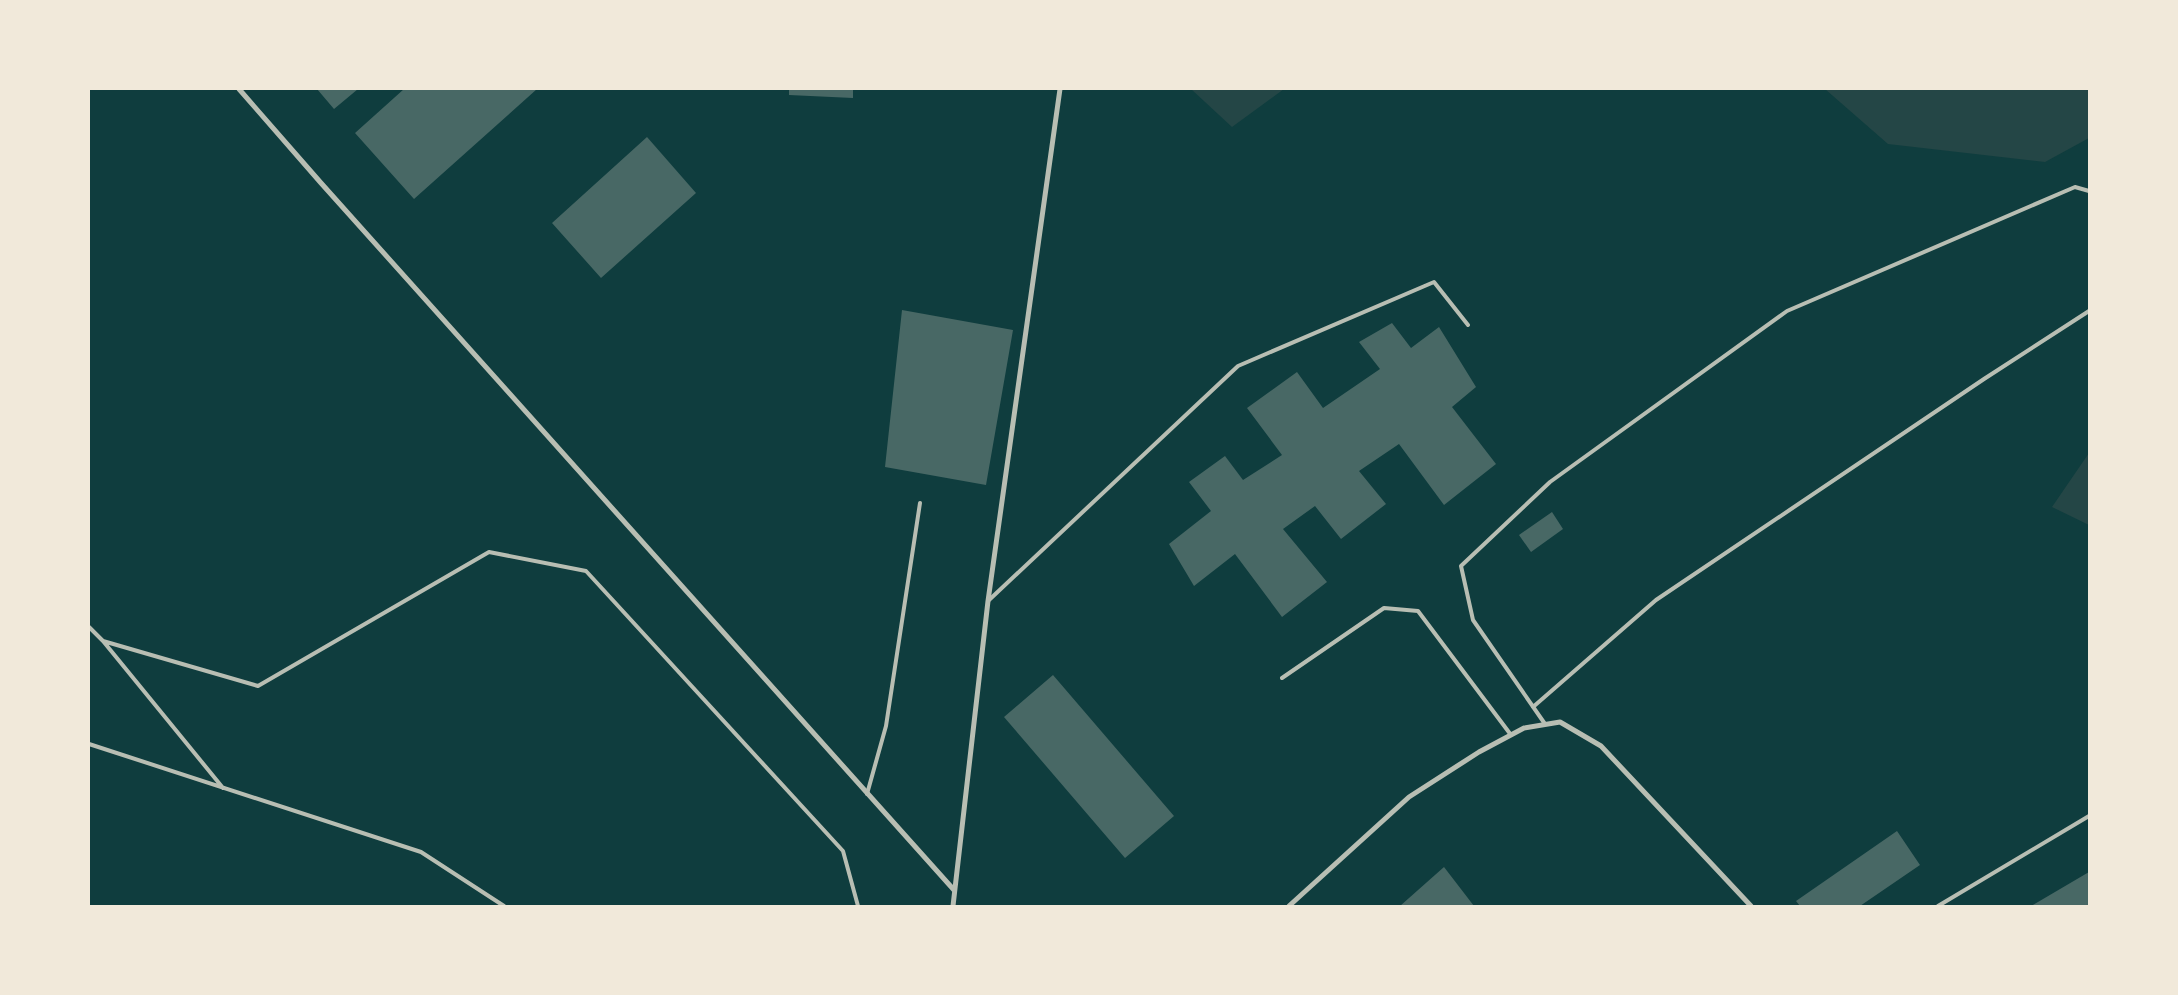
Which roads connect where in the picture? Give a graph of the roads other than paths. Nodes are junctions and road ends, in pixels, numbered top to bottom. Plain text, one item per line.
1 (239, 89) edge
2 (1060, 89) edge
3 (2089, 191) edge
4 (2089, 311) edge
5 (1468, 325) dead end
6 (920, 503) dead end
7 (988, 601) junction
8 (89, 627) edge
9 (103, 641) junction
10 (1282, 678) dead end
11 (1533, 707) junction
12 (1545, 724) junction
13 (1511, 735) junction
14 (89, 744) edge
15 (223, 788) junction
16 (867, 794) junction
17 (2089, 816) edge
18 (954, 890) junction
19 (504, 906) edge
20 (858, 906) edge
21 (953, 906) edge
22 (1289, 906) edge
23 (1750, 906) edge
24 (1938, 906) edge

1 - 16 street
2 - 7 street
3 - 11 lane
4 - 11 lane
5 - 7 lane
6 - 16 lane
7 - 18 street
8 - 9 lane
9 - 15 lane
9 - 20 lane
10 - 13 lane
11 - 12 lane
12 - 13 street
12 - 23 street
13 - 22 street
14 - 15 lane
15 - 19 lane
16 - 18 street
17 - 24 lane
18 - 21 street

